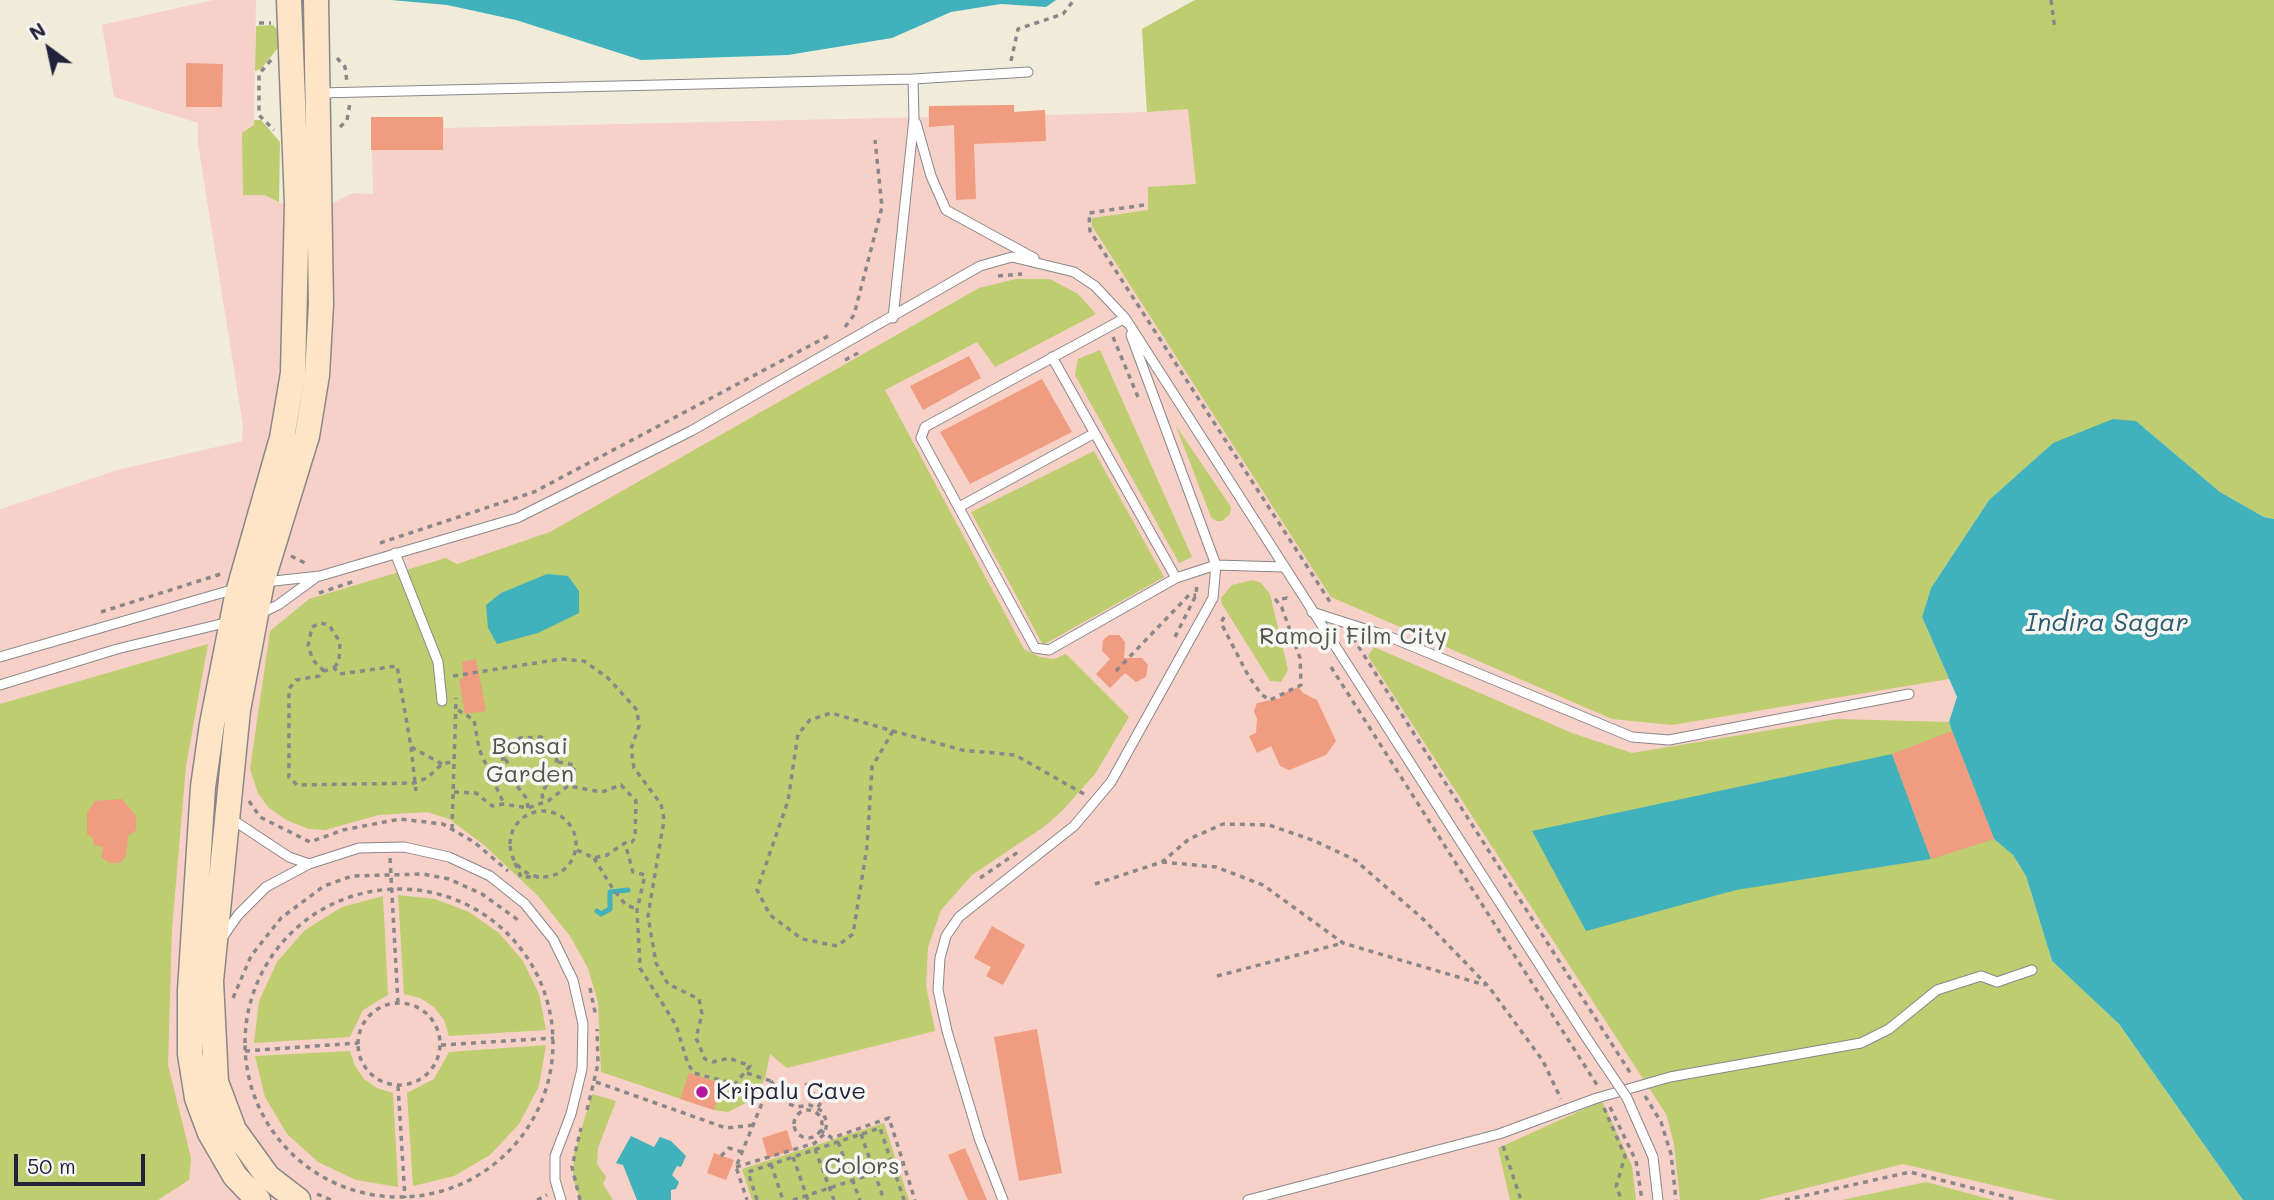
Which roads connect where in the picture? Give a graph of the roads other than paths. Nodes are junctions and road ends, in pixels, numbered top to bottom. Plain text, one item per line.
1 (316, 3) edge
2 (285, 11) edge
3 (1028, 72) dead end
4 (913, 79) junction
5 (319, 93) junction
6 (914, 118) junction
7 (309, 203) junction
8 (1042, 262) junction
9 (893, 318) junction
10 (1125, 318) junction
11 (1052, 357) junction
12 (1093, 434) junction
13 (959, 507) junction
14 (396, 553) junction
15 (1216, 565) junction
16 (1283, 567) junction
17 (320, 576) junction
18 (1176, 578) junction
19 (244, 580) junction
20 (1312, 612) junction
21 (243, 619) junction
22 (0, 657) edge
23 (0, 685) edge
24 (1909, 694) dead end
25 (442, 701) dead end
26 (238, 804) junction
27 (309, 864) junction
28 (216, 947) junction
29 (2032, 970) dead end
30 (307, 1197) edge
31 (258, 1200) edge
32 (562, 1200) edge
33 (1003, 1200) edge
34 (1248, 1200) edge
35 (1658, 1200) edge

1 - 2 street
1 - 5 street
2 - 7 street
3 - 4 lane
4 - 5 lane
4 - 6 lane
5 - 7 street
6 - 8 lane
6 - 9 lane
7 - 19 street
8 - 9 lane
8 - 10 lane
9 - 14 lane
10 - 11 lane
10 - 15 lane
10 - 16 lane
11 - 12 lane
11 - 13 lane
12 - 13 lane
12 - 18 lane
13 - 18 lane
14 - 17 lane
14 - 25 lane
15 - 16 lane
15 - 18 lane
15 - 33 lane
16 - 20 lane
17 - 19 lane
17 - 21 lane
19 - 21 street
19 - 22 lane
20 - 24 lane
20 - 35 lane, bridge
21 - 23 lane
21 - 26 street
21 - 31 street
26 - 27 lane
26 - 28 street
27 - 28 lane
27 - 32 lane
28 - 30 street
29 - 34 lane

